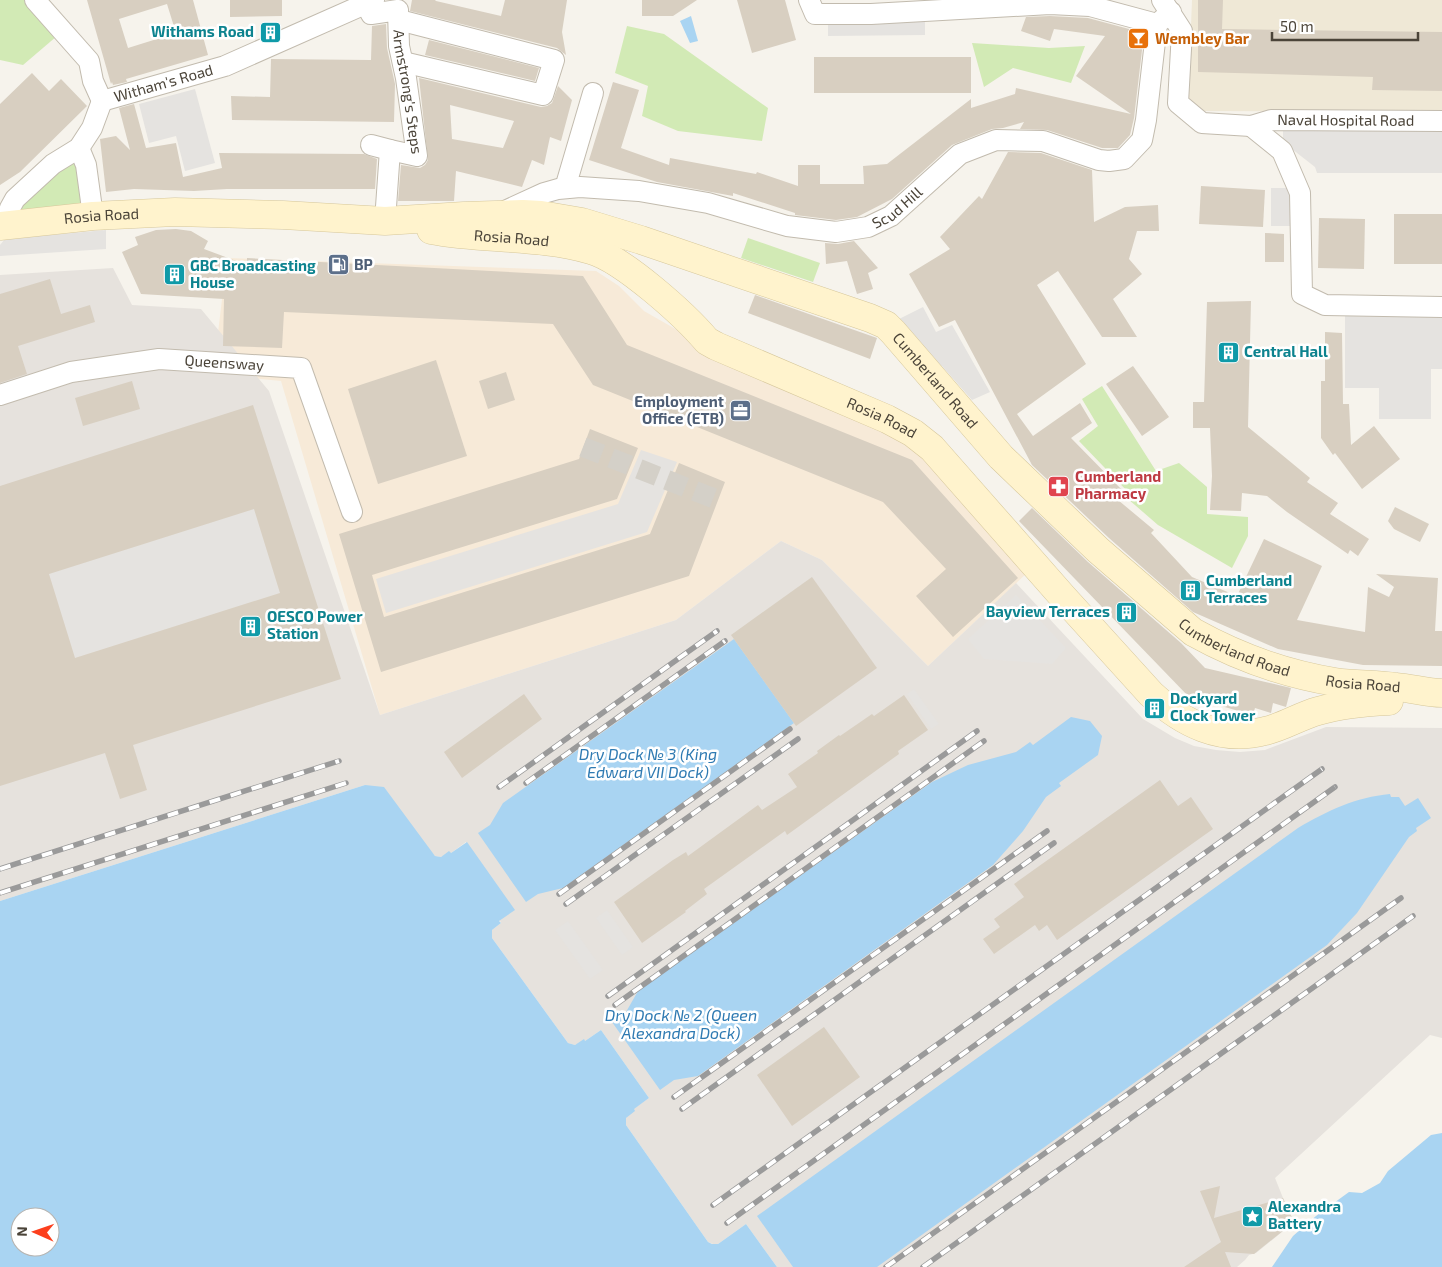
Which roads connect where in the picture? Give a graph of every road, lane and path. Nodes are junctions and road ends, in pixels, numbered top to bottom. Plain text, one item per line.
1 (35, 0) edge
2 (370, 2) edge
3 (812, 7) edge
4 (1163, 12) edge
5 (399, 20) junction
6 (402, 62) junction
7 (593, 94) dead end
8 (102, 101) junction
9 (1442, 121) edge
10 (1251, 126) junction
11 (371, 145) dead end
12 (79, 148) junction
13 (390, 150) junction
14 (565, 188) junction
15 (498, 214) junction
16 (93, 216) junction
17 (385, 221) junction
18 (2, 225) edge
19 (1442, 307) edge
20 (0, 395) edge
21 (352, 512) dead end
22 (1303, 676) junction
23 (1439, 693) edge
24 (1297, 719) junction

1 - 8 street
2 - 5 street, Armstrong's Steps
2 - 8 street, Witham's Road
3 - 4 street
4 - 10 street, Naval Hospital Road
4 - 14 street, Scud Hill
5 - 6 street, Armstrong's Steps
5 - 6 street
6 - 13 street, Armstrong's Steps
7 - 14 street
8 - 12 street, Witham's Road
9 - 10 street, Naval Hospital Road
10 - 19 street
11 - 13 street
12 - 16 street
12 - 18 street, Witham's Road
13 - 17 street
14 - 15 street, Scud Hill
15 - 17 main road, Rosia Road
15 - 22 main road, Cumberland Road
16 - 17 main road, Rosia Road
16 - 18 main road, Rosia Road
17 - 24 main road, Rosia Road
20 - 21 street, Queensway
22 - 23 main road, Rosia Road
22 - 24 main road, Rosia Road
23 - 24 main road, Rosia Road

